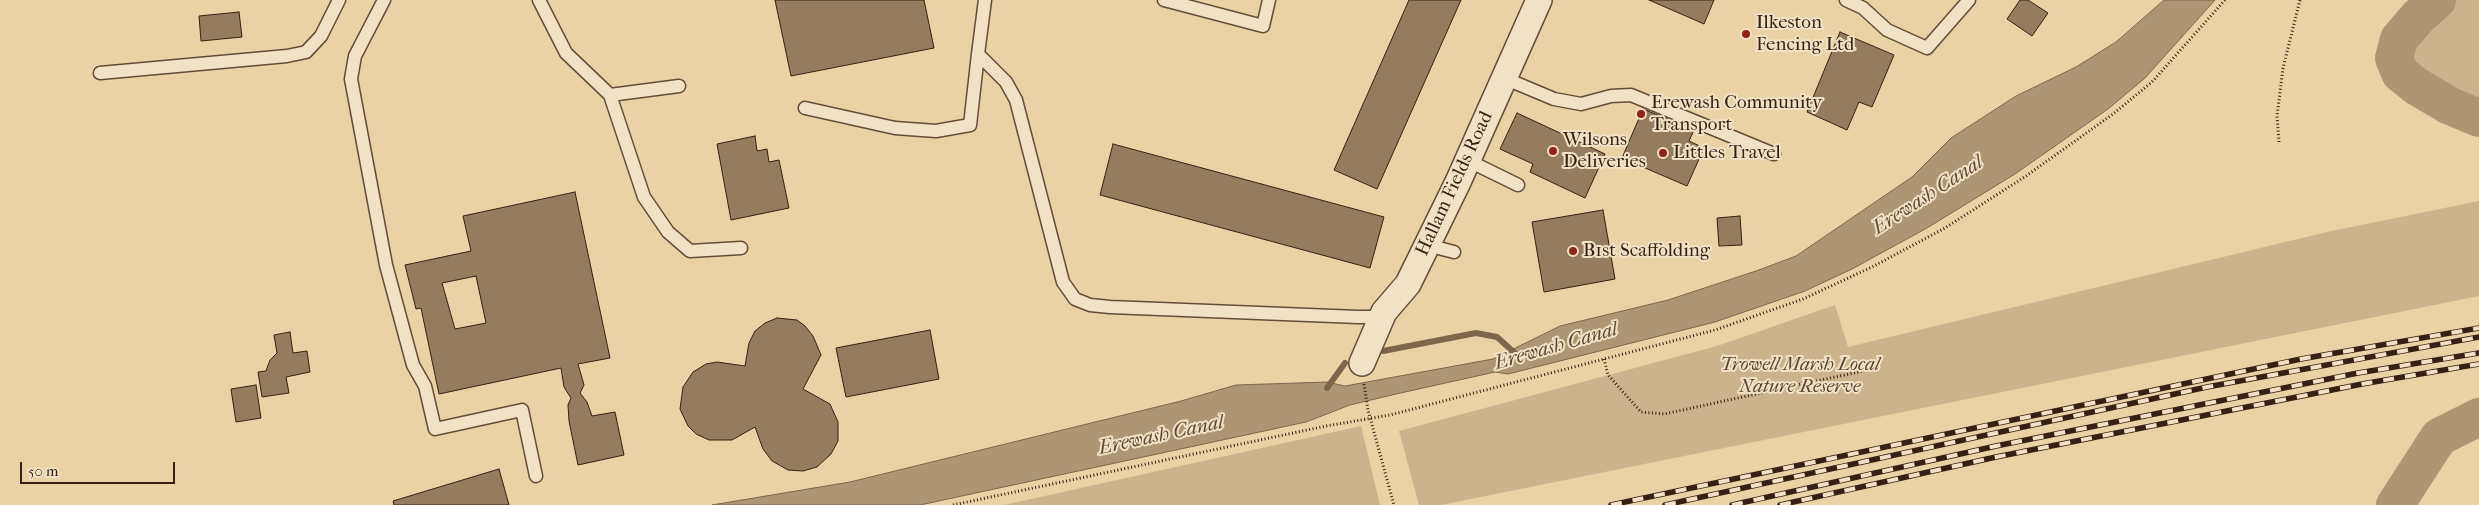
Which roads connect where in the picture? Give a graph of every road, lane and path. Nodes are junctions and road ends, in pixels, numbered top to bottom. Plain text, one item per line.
1 (339, 0) edge
2 (384, 0) edge
3 (539, 0) edge
4 (984, 0) edge
5 (1164, 0) edge
6 (1269, 0) edge
7 (1539, 0) edge
8 (1846, 0) edge
9 (1968, 0) edge
10 (2225, 0) edge
11 (2300, 0) edge
12 (978, 54) junction
13 (100, 72) dead end
14 (1504, 78) junction
15 (678, 86) dead end
16 (610, 95) junction
17 (805, 108) dead end
18 (2279, 142) dead end
19 (1774, 154) dead end
20 (1467, 160) junction
21 (1518, 185) dead end
22 (1427, 244) junction
23 (741, 248) dead end
24 (1454, 252) dead end
25 (1384, 312) junction
26 (1604, 359) junction
27 (1362, 369) joint
28 (1863, 371) dead end
29 (1370, 417) junction
30 (536, 476) dead end
31 (953, 505) edge
32 (1394, 505) edge

1 - 13 lane
2 - 30 lane
3 - 16 lane
4 - 12 lane
5 - 6 lane
7 - 14 street, Hallam Fields Road
8 - 9 lane
10 - 26 path
11 - 18 path
12 - 17 lane
12 - 25 lane
14 - 19 lane
14 - 20 street, Hallam Fields Road
15 - 16 lane
16 - 23 lane
20 - 21 lane
20 - 22 street, Hallam Fields Road
22 - 24 lane
22 - 25 street, Hallam Fields Road
25 - 27 street, Hallam Fields Road
26 - 28 path
26 - 29 path
27 - 29 path
29 - 31 path
29 - 32 path

